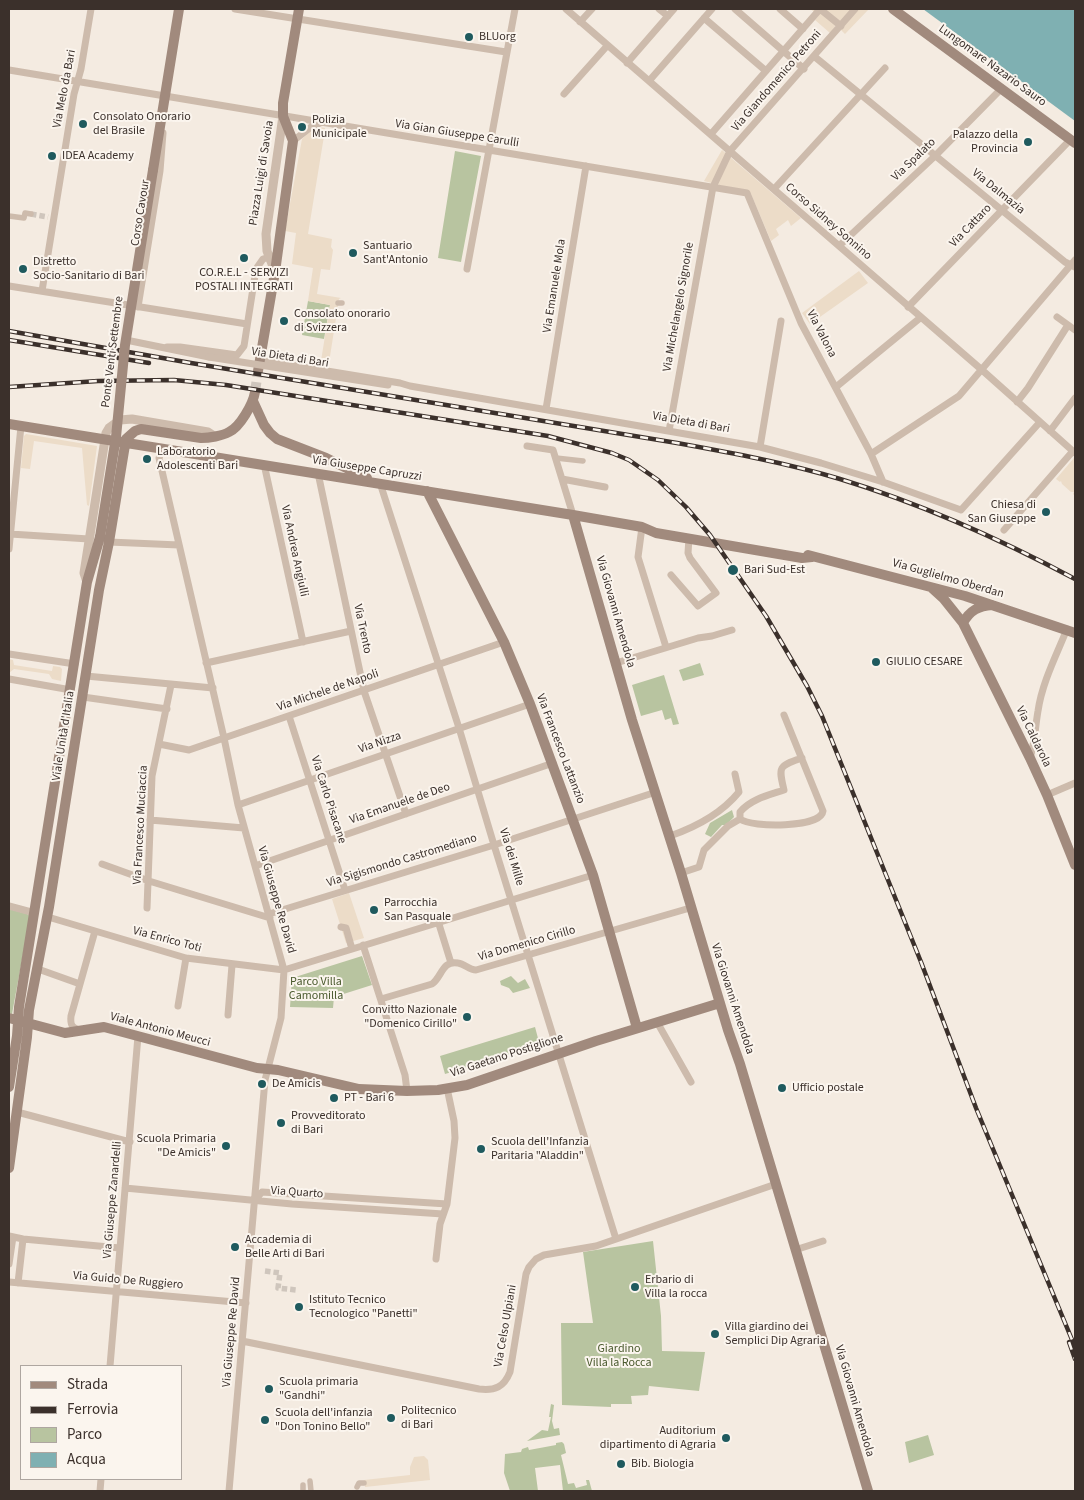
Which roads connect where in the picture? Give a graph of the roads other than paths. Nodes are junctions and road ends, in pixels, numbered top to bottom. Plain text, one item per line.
1 (91, 9) edge
2 (179, 9) edge
3 (235, 9) edge
4 (515, 9) edge
5 (566, 9) edge
6 (592, 9) edge
7 (659, 9) edge
8 (674, 9) edge
9 (712, 9) edge
10 (735, 9) edge
11 (780, 9) edge
12 (820, 9) edge
13 (855, 9) edge
14 (893, 9) edge
15 (298, 14) edge
16 (668, 16) junction
17 (704, 18) junction
18 (580, 22) junction
19 (841, 26) junction
20 (803, 29) junction
21 (607, 46) junction
22 (784, 51) junction
23 (506, 52) junction
24 (815, 57) junction
25 (627, 63) junction
26 (885, 68) dead end
27 (804, 69) junction
28 (9, 70) edge
29 (766, 71) junction
30 (649, 81) junction
31 (78, 82) junction
32 (1002, 88) junction
33 (564, 94) dead end
34 (860, 94) junction
35 (165, 97) junction
36 (283, 116) junction
37 (160, 123) junction
38 (321, 123) junction
39 (710, 134) junction
40 (293, 141) junction
41 (1073, 141) edge
42 (489, 150) junction
43 (730, 152) junction
44 (935, 156) junction
45 (586, 166) junction
46 (153, 170) joint
47 (713, 187) junction
48 (774, 189) junction
49 (745, 193) joint
50 (1002, 210) junction
51 (31, 214) tunnel mouth
52 (9, 216) edge
53 (266, 234) junction
54 (280, 236) junction
55 (839, 246) junction
56 (273, 256) junction
57 (1074, 264) edge
58 (467, 269) dead end
59 (9, 286) edge
60 (42, 291) junction
61 (135, 306) junction
62 (908, 307) junction
63 (920, 318) junction
64 (1057, 318) dead end
65 (781, 321) dead end
66 (247, 324) junction
67 (1068, 325) junction
68 (1075, 330) edge
69 (167, 347) junction
70 (260, 360) junction
71 (982, 370) junction
72 (258, 371) tunnel mouth
73 (410, 386) junction
74 (836, 387) junction
75 (1075, 398) edge
76 (1017, 402) junction
77 (546, 409) junction
78 (1040, 422) junction
79 (9, 424) edge
80 (22, 426) junction
81 (669, 431) junction
82 (1050, 431) junction
83 (214, 436) junction
84 (105, 439) junction
85 (125, 440) junction
86 (529, 446) dead end
87 (760, 447) junction
88 (171, 449) junction
89 (1074, 452) edge
90 (871, 454) junction
91 (556, 458) junction
92 (583, 461) dead end
93 (264, 464) junction
94 (318, 473) junction
95 (562, 479) junction
96 (883, 482) junction
97 (380, 483) junction
98 (12, 484) edge
99 (604, 487) dead end
100 (427, 491) junction
101 (573, 515) junction
102 (642, 527) junction
103 (1004, 530) dead end
104 (10, 534) edge
105 (688, 538) junction
106 (89, 539) junction
107 (105, 540) junction
108 (179, 545) junction
109 (9, 549) edge
110 (812, 557) junction
111 (672, 575) dead end
112 (88, 582) junction
113 (930, 586) junction
114 (964, 596) junction
115 (995, 605) junction
116 (962, 618) junction
117 (732, 630) dead end
118 (351, 631) junction
119 (1071, 631) edge
120 (303, 642) junction
121 (504, 642) junction
122 (666, 647) junction
123 (9, 654) edge
124 (616, 662) junction
125 (75, 664) junction
126 (206, 664) junction
127 (439, 665) junction
128 (86, 676) junction
129 (9, 679) edge
130 (171, 685) junction
131 (213, 688) junction
132 (71, 690) junction
133 (364, 690) junction
134 (83, 696) junction
135 (530, 704) junction
136 (167, 709) junction
137 (784, 715) dead end
138 (289, 716) junction
139 (459, 728) junction
140 (224, 738) junction
141 (159, 744) junction
142 (61, 748) junction
143 (75, 750) junction
144 (385, 753) junction
145 (802, 758) junction
146 (1030, 758) junction
147 (553, 763) junction
148 (735, 774) dead end
149 (310, 779) junction
150 (1075, 783) edge
151 (479, 789) junction
152 (656, 792) junction
153 (1047, 795) junction
154 (238, 805) junction
155 (406, 814) junction
156 (574, 819) junction
157 (740, 819) junction
158 (150, 820) junction
159 (244, 828) junction
160 (670, 836) junction
161 (329, 841) junction
162 (494, 845) junction
163 (44, 851) junction
164 (58, 853) junction
165 (102, 864) dead end
166 (1075, 865) edge
167 (255, 866) junction
168 (681, 873) junction
169 (593, 874) junction
170 (149, 881) junction
171 (345, 890) junction
172 (512, 899) junction
173 (9, 906) edge
174 (148, 908) dead end
175 (690, 908) junction
176 (35, 913) junction
177 (270, 916) junction
178 (48, 917) junction
179 (438, 922) junction
180 (341, 927) dead end
181 (96, 932) junction
182 (608, 932) junction
183 (363, 946) junction
184 (352, 949) junction
185 (528, 955) junction
186 (186, 958) junction
187 (451, 963) junction
188 (232, 965) junction
189 (38, 969) junction
190 (284, 970) junction
191 (80, 984) junction
192 (381, 999) junction
193 (720, 1003) junction
194 (178, 1006) dead end
195 (228, 1015) dead end
196 (13, 1019) edge
197 (658, 1022) junction
198 (29, 1023) junction
199 (637, 1028) junction
200 (81, 1030) junction
201 (138, 1036) junction
202 (559, 1054) junction
203 (268, 1070) junction
204 (691, 1082) dead end
205 (9, 1087) edge
206 (447, 1088) junction
207 (407, 1092) junction
208 (17, 1112) junction
209 (130, 1142) junction
210 (9, 1168) edge
211 (776, 1184) junction
212 (125, 1188) junction
213 (293, 1194) junction
214 (255, 1200) junction
215 (292, 1204) junction
216 (447, 1204) junction
217 (443, 1214) junction
218 (11, 1236) edge
219 (23, 1239) junction
220 (616, 1239) junction
221 (822, 1241) dead end
222 (120, 1248) junction
223 (795, 1250) junction
224 (436, 1260) dead end
225 (9, 1264) edge
226 (9, 1282) edge
227 (18, 1283) junction
228 (116, 1292) junction
229 (246, 1303) junction
230 (242, 1342) junction
231 (110, 1365) edge
232 (310, 1481) dead end
233 (364, 1483) dead end
234 (357, 1487) dead end
235 (229, 1491) edge
236 (311, 1491) edge
237 (868, 1491) edge

1 - 31 street, Via Melo da Bari
2 - 35 main road, Corso Cavour
3 - 15 street
4 - 23 street
5 - 18 street, Corso Sidney Sonnino
6 - 18 street
7 - 16 street
8 - 16 street
9 - 17 street
10 - 22 street
11 - 20 street
12 - 19 street
12 - 20 street
13 - 19 street, Via Giandomenico Petroni
14 - 32 main road, Lungomare Nazario Sauro
15 - 23 street
15 - 36 main road
16 - 25 street
17 - 29 street
17 - 30 street
18 - 21 street, Corso Sidney Sonnino
19 - 24 street, Via Giandomenico Petroni
20 - 22 street
21 - 25 street, Corso Sidney Sonnino
21 - 33 street
22 - 27 street
22 - 29 street
23 - 42 street
24 - 27 street, Via Giandomenico Petroni
24 - 34 street, Via Dalmazia
25 - 30 street, Corso Sidney Sonnino
26 - 34 street
27 - 43 street, Via Giandomenico Petroni
28 - 31 street, Via Gian Giuseppe Carulli
29 - 39 street
30 - 39 street, Corso Sidney Sonnino
31 - 35 street, Via Gian Giuseppe Carulli
31 - 60 street, Via Melo da Bari
32 - 41 main road, Lungomare Nazario Sauro
32 - 44 street, Via Spalato
34 - 44 street, Via Dalmazia
34 - 48 street
35 - 36 street, Via Gian Giuseppe Carulli
35 - 37 main road, Corso Cavour
36 - 38 street, Via Gian Giuseppe Carulli
36 - 40 main road, Piazza Luigi di Savoia
36 - 53 street, Piazza Luigi di Savoia
37 - 46 main road, Corso Cavour
37 - 61 street, Corso Cavour
38 - 40 street
38 - 42 street, Via Gian Giuseppe Carulli
39 - 43 street, Corso Sidney Sonnino
40 - 54 main road, Piazza Luigi di Savoia
41 - 50 street, Via Cattaro
42 - 45 street, Via Gian Giuseppe Carulli
42 - 58 street
43 - 47 street, Via Giandomenico Petroni
43 - 48 street, Corso Sidney Sonnino
44 - 50 street, Via Dalmazia
44 - 55 street, Via Spalato
45 - 47 street, Via Gian Giuseppe Carulli
45 - 77 street, Via Emanuele Mola
46 - 107 main road, Ponte Venti Settembre, bridge
47 - 49 street, Via Gian Giuseppe Carulli
47 - 81 street, Via Michelangelo Signorile
48 - 55 street, Corso Sidney Sonnino
49 - 74 street, Via Valona
50 - 57 street, Via Dalmazia
50 - 62 street, Via Cattaro
51 - 52 street
53 - 54 street, Piazza Luigi di Savoia
53 - 56 street, Piazza Luigi di Savoia
54 - 56 main road, Piazza Luigi di Savoia
55 - 62 street, Corso Sidney Sonnino
56 - 66 street, Piazza Luigi di Savoia
56 - 70 main road, Piazza Luigi di Savoia
57 - 71 street
59 - 60 street
60 - 61 street
61 - 66 street
61 - 69 street, Via Dieta di Bari
62 - 63 street, Corso Sidney Sonnino
63 - 71 street, Corso Sidney Sonnino
63 - 74 street
64 - 67 street
65 - 87 street
66 - 69 street, Via Dieta di Bari
67 - 68 street
67 - 76 street
69 - 73 street, Via Dieta di Bari, bridge
70 - 72 main road, Piazza Luigi di Savoia
70 - 73 street, Via Dieta di Bari
71 - 76 street, Corso Sidney Sonnino
71 - 90 street
73 - 77 street, Via Dieta di Bari
74 - 90 street, Via Valona
75 - 82 street
76 - 78 street, Corso Sidney Sonnino
77 - 81 street, Via Dieta di Bari
78 - 82 street, Corso Sidney Sonnino
78 - 96 street, Via Dieta di Bari
79 - 80 main road
80 - 84 main road
80 - 98 street
81 - 87 street, Via Dieta di Bari
82 - 89 street, Corso Sidney Sonnino
83 - 84 street, Viale Unità d'Italia
83 - 85 main road
83 - 97 main road
84 - 85 main road, Via Giuseppe Capruzzi
84 - 106 street, Viale Unità d'Italia
85 - 88 main road, Via Giuseppe Capruzzi
85 - 107 main road, Viale Unità d'Italia
86 - 91 street
87 - 96 street, Via Dieta di Bari
88 - 93 main road, Via Giuseppe Capruzzi
88 - 108 street, Via Giuseppe Re David
89 - 103 street
90 - 96 street, Via Valona
91 - 92 street
91 - 95 street
93 - 94 main road, Via Giuseppe Capruzzi
93 - 120 street, Via Andrea Angiulli
94 - 97 main road, Via Giuseppe Capruzzi
94 - 118 street, Via Trento
95 - 99 street
95 - 101 street
97 - 100 main road, Via Giuseppe Capruzzi
97 - 127 street, Via dei Mille
98 - 104 street
100 - 101 main road, Via Giuseppe Capruzzi
100 - 121 main road, Via Francesco Lattanzio
101 - 102 main road, Via Guglielmo Oberdan
101 - 124 main road, Via Giovanni Amendola
102 - 105 main road, Via Guglielmo Oberdan
102 - 110 main road, Via Guglielmo Oberdan
102 - 122 street
104 - 106 street
104 - 109 street
105 - 110 main road, Via Guglielmo Oberdan
105 - 111 street
106 - 112 street, Viale Unità d'Italia
107 - 108 street
107 - 112 main road, Viale Unità d'Italia
107 - 128 main road, Viale Unità d'Italia
108 - 126 street, Via Giuseppe Re David
110 - 113 main road, Via Guglielmo Oberdan
112 - 125 main road, Viale Unità d'Italia
113 - 114 main road, Via Guglielmo Oberdan
113 - 116 main road
114 - 115 main road, Via Guglielmo Oberdan
114 - 116 main road
115 - 116 main road
115 - 119 main road, Via Guglielmo Oberdan
116 - 146 main road, Via Caldarola
117 - 122 street
118 - 120 street
118 - 133 street, Via Trento
119 - 146 street
120 - 126 street
121 - 127 street, Via Michele de Napoli
121 - 135 main road, Via Francesco Lattanzio
122 - 124 street
123 - 125 street
124 - 152 main road, Via Giovanni Amendola
125 - 132 main road, Viale Unità d'Italia
126 - 131 street, Via Giuseppe Re David
127 - 133 street, Via Michele de Napoli
127 - 139 street, Via dei Mille
128 - 130 street
128 - 134 main road, Viale Unità d'Italia
129 - 132 street
130 - 131 street
130 - 136 street, Via Francesco Muciaccia
131 - 140 street, Via Giuseppe Re David
132 - 142 main road, Viale Unità d'Italia
133 - 138 street, Via Michele de Napoli
133 - 144 street, Via Trento
134 - 136 street
134 - 143 main road, Viale Unità d'Italia
135 - 139 street, Via Nizza
135 - 147 main road, Via Francesco Lattanzio
136 - 141 street, Via Francesco Muciaccia
137 - 145 street
138 - 140 street, Via Michele de Napoli
138 - 149 street, Via Carlo Pisacane
139 - 144 street, Via Nizza
139 - 151 street, Via dei Mille
140 - 141 street, Via Michele de Napoli
140 - 154 street, Via Giuseppe Re David
141 - 158 street, Via Francesco Muciaccia
142 - 143 main road
142 - 163 main road, Viale Unità d'Italia
143 - 164 main road, Viale Unità d'Italia
144 - 149 street, Via Nizza
144 - 155 street, Via Trento
145 - 157 street
145 - 157 street
146 - 153 main road, Via Caldarola
147 - 151 street, Via Emanuele de Deo
147 - 156 main road, Via Francesco Lattanzio
148 - 160 street
149 - 154 street, Via Nizza
149 - 161 street, Via Carlo Pisacane
150 - 153 street
151 - 155 street, Via Emanuele de Deo
151 - 162 street, Via dei Mille
152 - 156 street, Via Sigismondo Castromediano
152 - 160 main road, Via Giovanni Amendola
153 - 166 main road, Via Caldarola
154 - 159 street, Via Giuseppe Re David
155 - 161 street, Via Emanuele de Deo
156 - 162 street, Via Sigismondo Castromediano
156 - 169 main road, Via Francesco Lattanzio
157 - 168 street
158 - 159 street
158 - 170 street, Via Francesco Muciaccia
159 - 167 street, Via Giuseppe Re David
160 - 168 main road, Via Giovanni Amendola
161 - 167 street, Via Emanuele de Deo
161 - 171 street, Via Carlo Pisacane
162 - 171 street, Via Sigismondo Castromediano
162 - 172 street, Via dei Mille
163 - 164 main road
163 - 176 main road, Viale Unità d'Italia
164 - 178 main road, Viale Unità d'Italia
165 - 170 street
167 - 177 street, Via Giuseppe Re David
168 - 175 main road, Via Giovanni Amendola
169 - 172 street
169 - 182 main road, Via Francesco Lattanzio
170 - 174 street, Via Francesco Muciaccia
170 - 177 street
171 - 177 street, Via Sigismondo Castromediano
172 - 179 street
172 - 185 street, Via dei Mille
173 - 176 street
175 - 182 street, Via Domenico Cirillo
175 - 193 main road, Via Giovanni Amendola
176 - 196 main road, Viale Unità d'Italia
177 - 190 street, Via Giuseppe Re David
178 - 181 street, Via Enrico Toti
178 - 189 main road, Viale Unità d'Italia
179 - 183 street
179 - 187 street
180 - 184 street
181 - 186 street, Via Enrico Toti
181 - 191 street
182 - 185 street, Via Domenico Cirillo
182 - 199 main road, Via Francesco Lattanzio
183 - 184 street
183 - 192 street
184 - 190 street
185 - 187 street, Via Domenico Cirillo
185 - 202 street, Via dei Mille
186 - 188 street, Via Enrico Toti
186 - 194 street
187 - 192 street
188 - 190 street, Via Enrico Toti
188 - 195 street
189 - 191 street
189 - 198 main road, Viale Unità d'Italia
190 - 203 street, Via Giuseppe Re David
191 - 200 street
192 - 207 street
193 - 197 main road, Via Gaetano Postiglione
193 - 211 main road, Via Giovanni Amendola
196 - 198 main road, Viale Antonio Meucci
196 - 205 main road, Viale Unità d'Italia
197 - 199 main road, Via Gaetano Postiglione
197 - 204 street
198 - 200 main road, Viale Antonio Meucci
198 - 208 main road, Viale Unità d'Italia
199 - 202 main road, Via Gaetano Postiglione
200 - 201 main road, Viale Antonio Meucci
201 - 203 main road, Viale Antonio Meucci
201 - 209 street, Via Giuseppe Zanardelli
202 - 206 main road, Via Gaetano Postiglione
202 - 220 street, Via dei Mille
203 - 207 main road, Via Gaetano Postiglione
203 - 214 street, Via Giuseppe Re David
206 - 207 main road, Via Gaetano Postiglione
206 - 216 street
208 - 209 street
208 - 210 main road, Viale Unità d'Italia
209 - 212 street, Via Giuseppe Zanardelli
211 - 220 street, Via Celso Ulpiani
211 - 223 main road, Via Giovanni Amendola
212 - 214 street
212 - 222 street, Via Giuseppe Zanardelli
213 - 214 street, Via Quarto
213 - 215 street
213 - 216 street, Via Quarto
214 - 215 street, Via Quarto
214 - 229 street, Via Giuseppe Re David
215 - 217 street, Via Quarto
216 - 217 street
217 - 224 street
218 - 219 street
218 - 225 street
219 - 222 street
219 - 227 street
220 - 230 street, Via Celso Ulpiani
221 - 223 street
222 - 228 street, Via Giuseppe Zanardelli
223 - 237 main road, Via Giovanni Amendola
226 - 227 street, Via Guido De Ruggiero
227 - 228 street, Via Guido De Ruggiero
228 - 229 street, Via Guido De Ruggiero
228 - 231 street, Via Giuseppe Zanardelli
229 - 230 street, Via Giuseppe Re David
230 - 235 street, Via Giuseppe Re David
232 - 236 street
233 - 234 street

